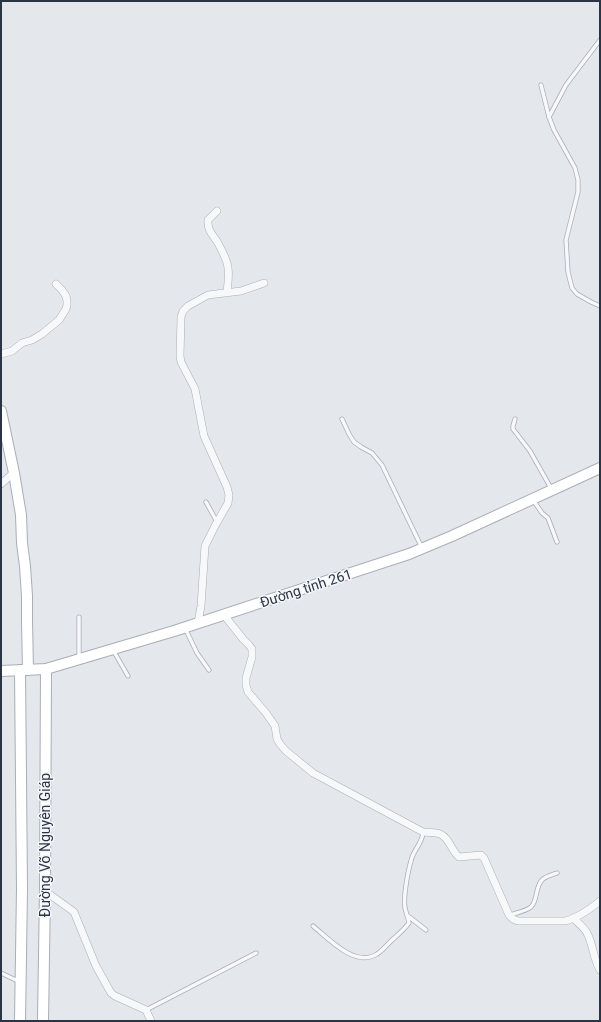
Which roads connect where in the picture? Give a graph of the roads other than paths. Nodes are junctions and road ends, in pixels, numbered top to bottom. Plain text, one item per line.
1 (600, 40) edge
2 (542, 85) dead end
3 (549, 117) junction
4 (217, 211) dead end
5 (264, 283) dead end
6 (56, 284) dead end
7 (227, 292) junction
8 (600, 306) edge
9 (1, 354) edge
10 (1, 411) edge
11 (342, 419) dead end
12 (515, 419) dead end
13 (600, 468) edge
14 (14, 473) junction
15 (1, 484) edge
16 (552, 490) junction
17 (532, 499) junction
18 (206, 502) dead end
19 (217, 522) junction
20 (557, 542) dead end
21 (422, 549) junction
22 (224, 615) junction
23 (79, 617) dead end
24 (198, 623) junction
25 (184, 627) junction
26 (112, 649) junction
27 (79, 659) junction
28 (46, 669) junction
29 (24, 670) junction
30 (209, 670) dead end
31 (1, 671) edge
32 (128, 676) dead end
33 (423, 832) junction
34 (557, 873) dead end
35 (45, 891) junction
36 (600, 901) edge
37 (508, 915) junction
38 (408, 916) junction
39 (573, 918) junction
40 (313, 926) dead end
41 (426, 930) dead end
42 (256, 953) dead end
43 (600, 970) edge
44 (1, 973) edge
45 (20, 982) junction
46 (146, 1010) junction
47 (20, 1021) edge
48 (43, 1021) edge
49 (151, 1021) edge

1 - 3 lane
2 - 3 lane
3 - 8 lane
4 - 7 street
5 - 7 street
6 - 9 street
7 - 19 street
10 - 14 main road, Đường Võ Nguyên Giáp
11 - 21 lane
12 - 16 lane
13 - 16 main road, Đường tỉnh 261
14 - 15 street
14 - 29 main road, Đường Võ Nguyên Giáp
16 - 17 main road, Đường tỉnh 261
17 - 20 lane
17 - 21 main road, Đường tỉnh 261
18 - 19 lane
19 - 24 street
21 - 22 main road, Đường tỉnh 261
22 - 24 main road, Đường tỉnh 261
22 - 33 street
23 - 27 lane
24 - 25 main road, Đường tỉnh 261
25 - 26 main road, Đường tỉnh 261
25 - 30 lane
26 - 27 main road, Đường tỉnh 261
26 - 32 lane
27 - 28 main road, Đường tỉnh 261
28 - 29 main road, Đường tỉnh 261
28 - 35 main road, Đường Võ Nguyên Giáp
29 - 31 main road, Đường tỉnh 261
29 - 45 main road, Đường Võ Nguyên Giáp
33 - 37 street
33 - 38 lane
34 - 37 lane
35 - 46 street
35 - 48 main road, Đường Võ Nguyên Giáp
36 - 39 street
37 - 39 street
38 - 40 lane
38 - 41 lane
39 - 43 street
42 - 46 lane
44 - 45 lane
45 - 47 main road, Đường Võ Nguyên Giáp
46 - 49 street

